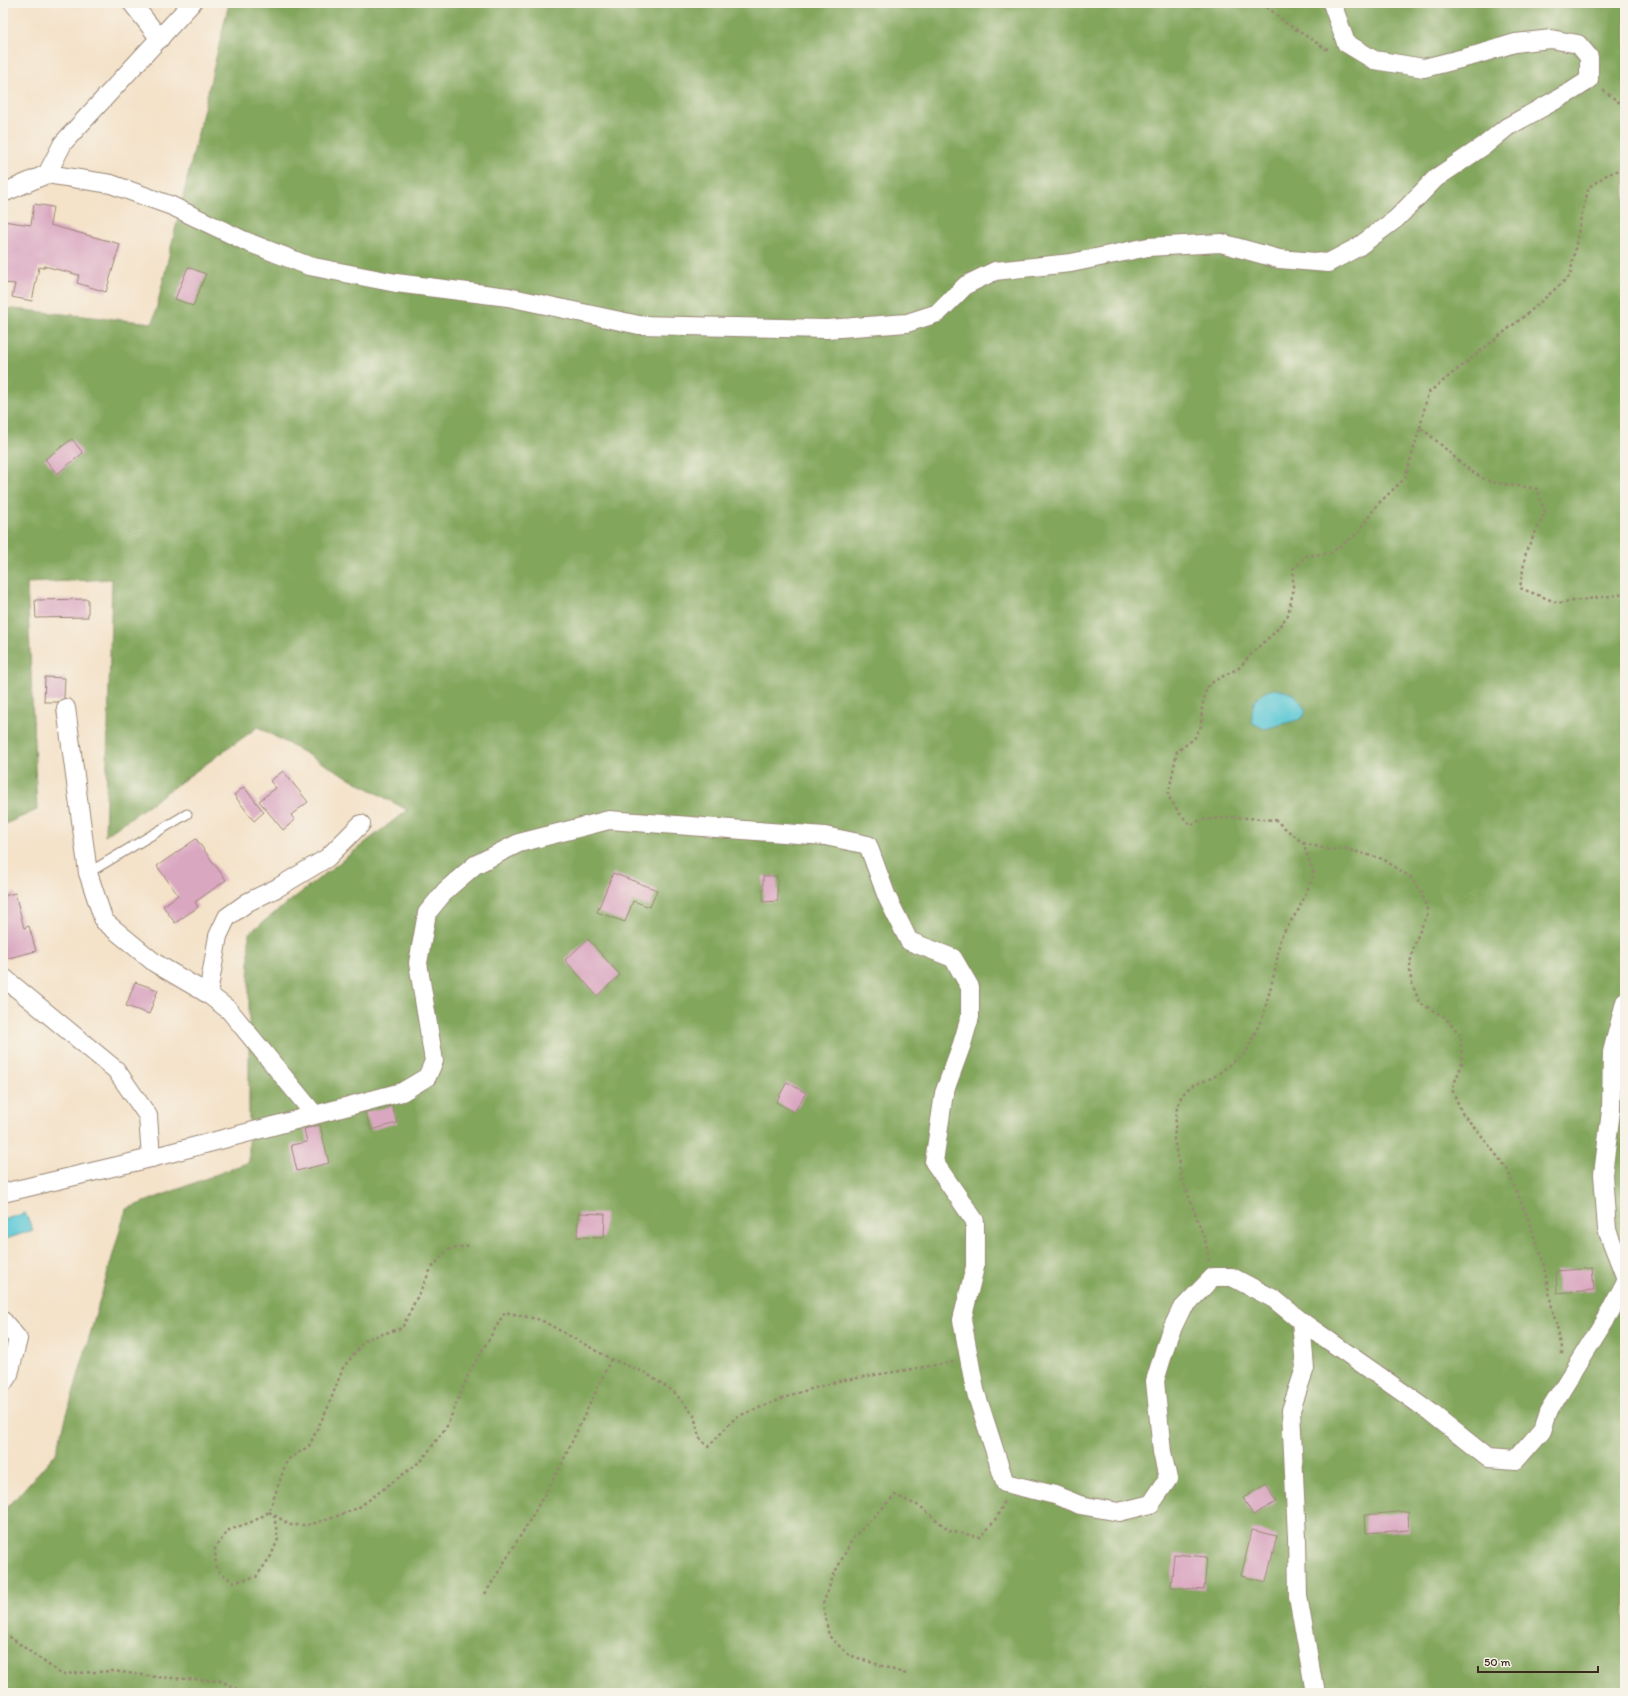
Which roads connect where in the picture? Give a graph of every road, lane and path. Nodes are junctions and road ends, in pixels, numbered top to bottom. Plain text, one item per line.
1 (132, 3) edge
2 (192, 3) edge
3 (1262, 3) edge
4 (1332, 3) edge
5 (160, 39) junction
6 (1346, 43) junction
7 (1589, 80) junction
8 (1625, 106) edge
9 (1625, 168) edge
10 (47, 174) junction
11 (3, 193) edge
12 (1420, 428) junction
13 (1625, 594) edge
14 (66, 708) dead end
15 (187, 814) dead end
16 (361, 824) dead end
17 (1303, 844) junction
18 (88, 873) junction
19 (3, 977) edge
20 (208, 994) junction
21 (1625, 1002) edge
22 (314, 1114) junction
23 (151, 1158) junction
24 (3, 1193) edge
25 (471, 1244) dead end
26 (1625, 1276) edge
27 (1213, 1277) junction
28 (1625, 1283) edge
29 (3, 1321) edge
30 (1301, 1321) junction
31 (611, 1359) junction
32 (970, 1360) junction
33 (1562, 1362) dead end
34 (3, 1384) edge
35 (1005, 1483) junction
36 (269, 1512) junction
37 (274, 1515) junction
38 (485, 1594) dead end
39 (3, 1637) edge
40 (906, 1674) dead end
41 (244, 1693) edge
42 (1315, 1693) edge

1 - 5 street
2 - 5 street
3 - 6 path
4 - 6 street
5 - 10 street
6 - 7 street
7 - 8 path
7 - 10 street
9 - 12 path
10 - 11 street
12 - 13 path
12 - 17 path
14 - 18 street
15 - 18 lane
16 - 20 street
17 - 27 path
17 - 33 path
18 - 20 street
19 - 23 street
20 - 22 street
21 - 26 street
22 - 23 street
22 - 32 street
23 - 24 street
25 - 36 path
27 - 30 street
27 - 35 street
28 - 30 street
29 - 34 street
30 - 42 street
31 - 32 path
31 - 37 path
31 - 38 path
32 - 35 street
35 - 40 path
36 - 37 path
36 - 37 path
39 - 41 path

